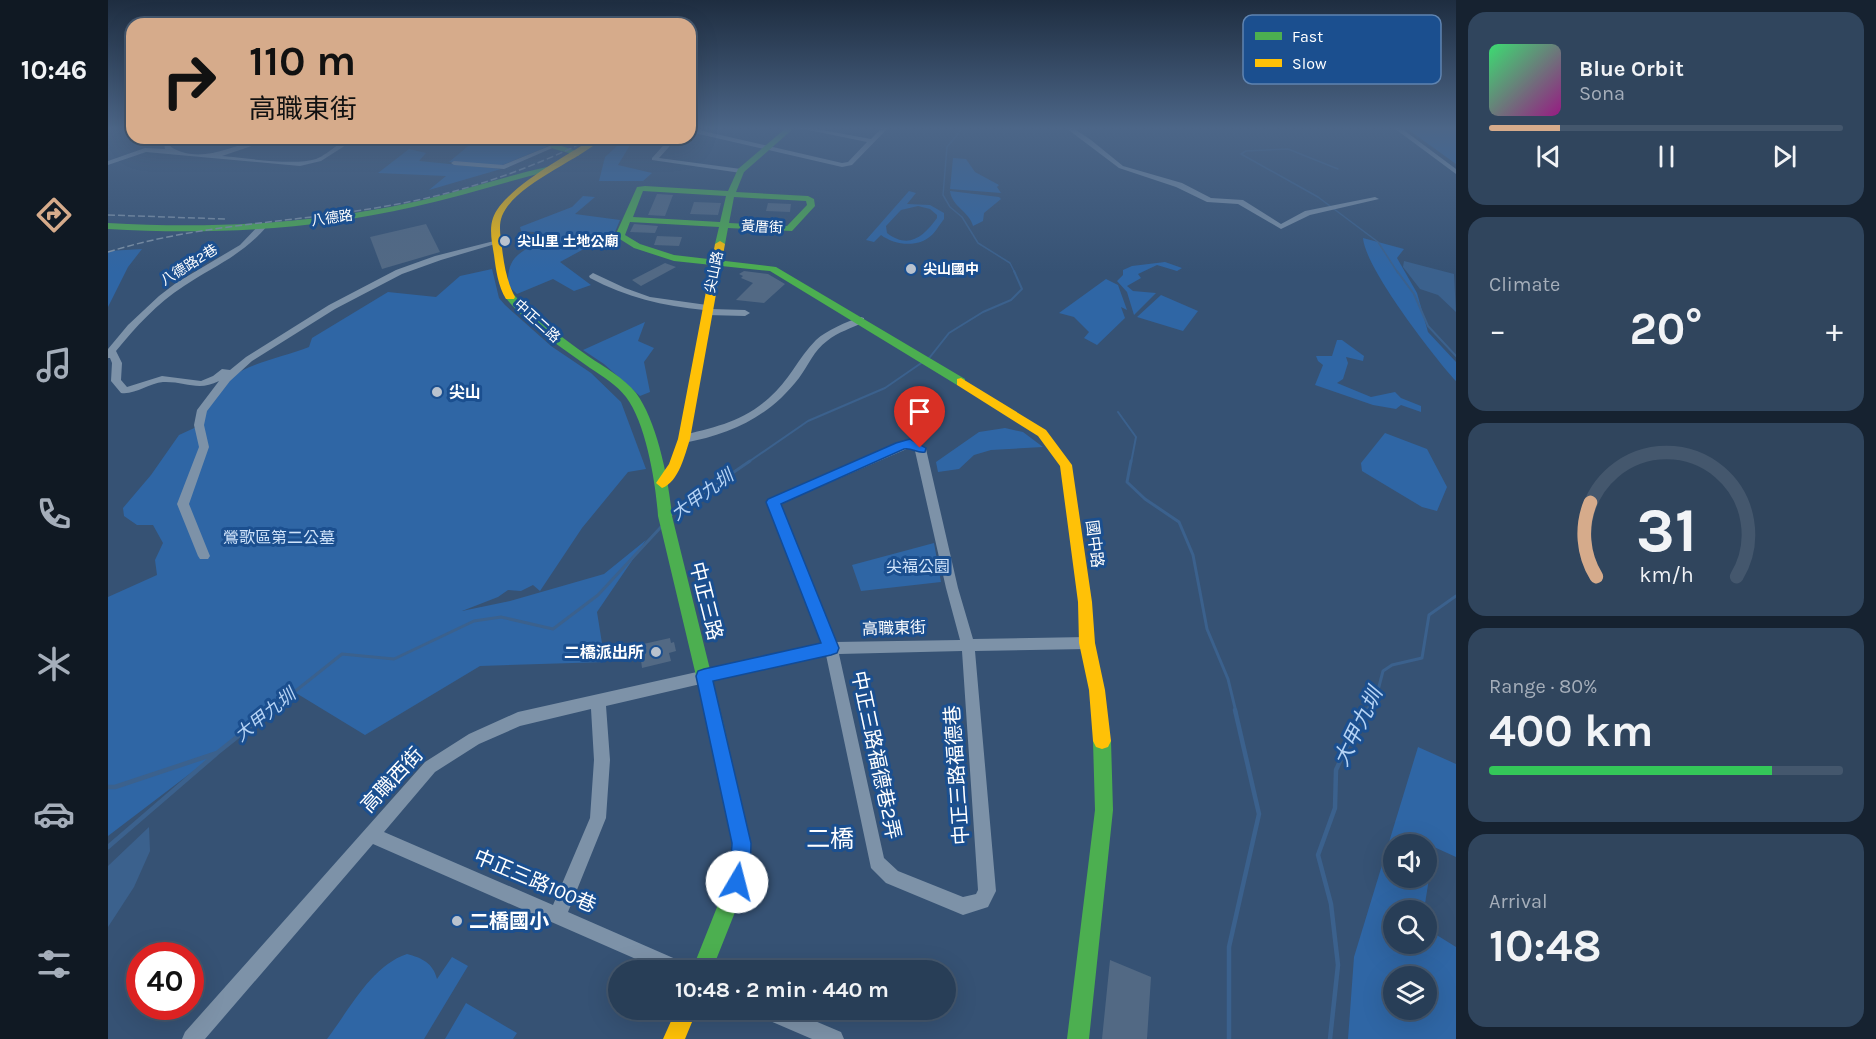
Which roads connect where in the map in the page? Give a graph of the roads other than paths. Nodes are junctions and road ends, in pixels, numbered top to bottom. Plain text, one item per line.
1 (520, 176) edge
2 (540, 176) edge
3 (739, 176) edge
4 (1152, 176) edge
5 (731, 193) junction
6 (1375, 199) dead end
7 (627, 219) junction
8 (724, 225) junction
9 (108, 226) edge
10 (263, 226) junction
11 (498, 242) junction
12 (716, 261) junction
13 (593, 276) dead end
14 (707, 310) junction
15 (745, 313) dead end
16 (861, 320) junction
17 (110, 354) edge
18 (249, 359) junction
19 (684, 439) junction
20 (920, 448) joint
21 (662, 483) junction
22 (204, 556) dead end
23 (1087, 643) junction
24 (968, 644) junction
25 (831, 648) junction
26 (704, 676) junction
27 (598, 701) junction
28 (371, 835) junction
29 (982, 901) joint
30 (558, 915) junction
31 (659, 960) edge
32 (706, 960) edge
33 (682, 1020) edge
34 (791, 1020) edge
35 (192, 1039) edge
36 (674, 1039) edge
37 (834, 1039) edge
38 (1078, 1039) edge

1 - 10 street, 八德路
2 - 11 street, 中正二路
3 - 5 street, 尖山路
4 - 6 street
5 - 7 street
5 - 8 street, 尖山路
5 - 8 street, 黃厝街
7 - 8 street
7 - 12 street, 國中路
8 - 12 street, 尖山路
9 - 10 street, 八德路
10 - 17 street, 八德路2巷
11 - 18 street
11 - 21 street, 中正二路
12 - 14 street, 尖山路
12 - 16 street, 國中路
13 - 14 street
14 - 15 street
14 - 19 street, 尖山路
16 - 19 street
16 - 23 street, 國中路
17 - 18 street
18 - 22 street
19 - 21 street, 尖山路
20 - 24 street, 中正三路福德巷
20 - 25 street, 中正三路福德巷2弄
21 - 26 street, 中正三路
23 - 24 street, 高職東街
23 - 38 street, 國中路
24 - 25 street, 高職東街
24 - 29 street, 中正三路福德巷
25 - 26 street, 高職東街
25 - 29 street, 中正三路福德巷2弄
26 - 27 street, 高職西街
26 - 32 street, 中正三路
27 - 28 street, 高職西街
27 - 30 street
28 - 30 street, 中正三路100巷
28 - 35 street, 高職西街
30 - 31 street, 中正三路100巷
33 - 36 street
34 - 37 street

